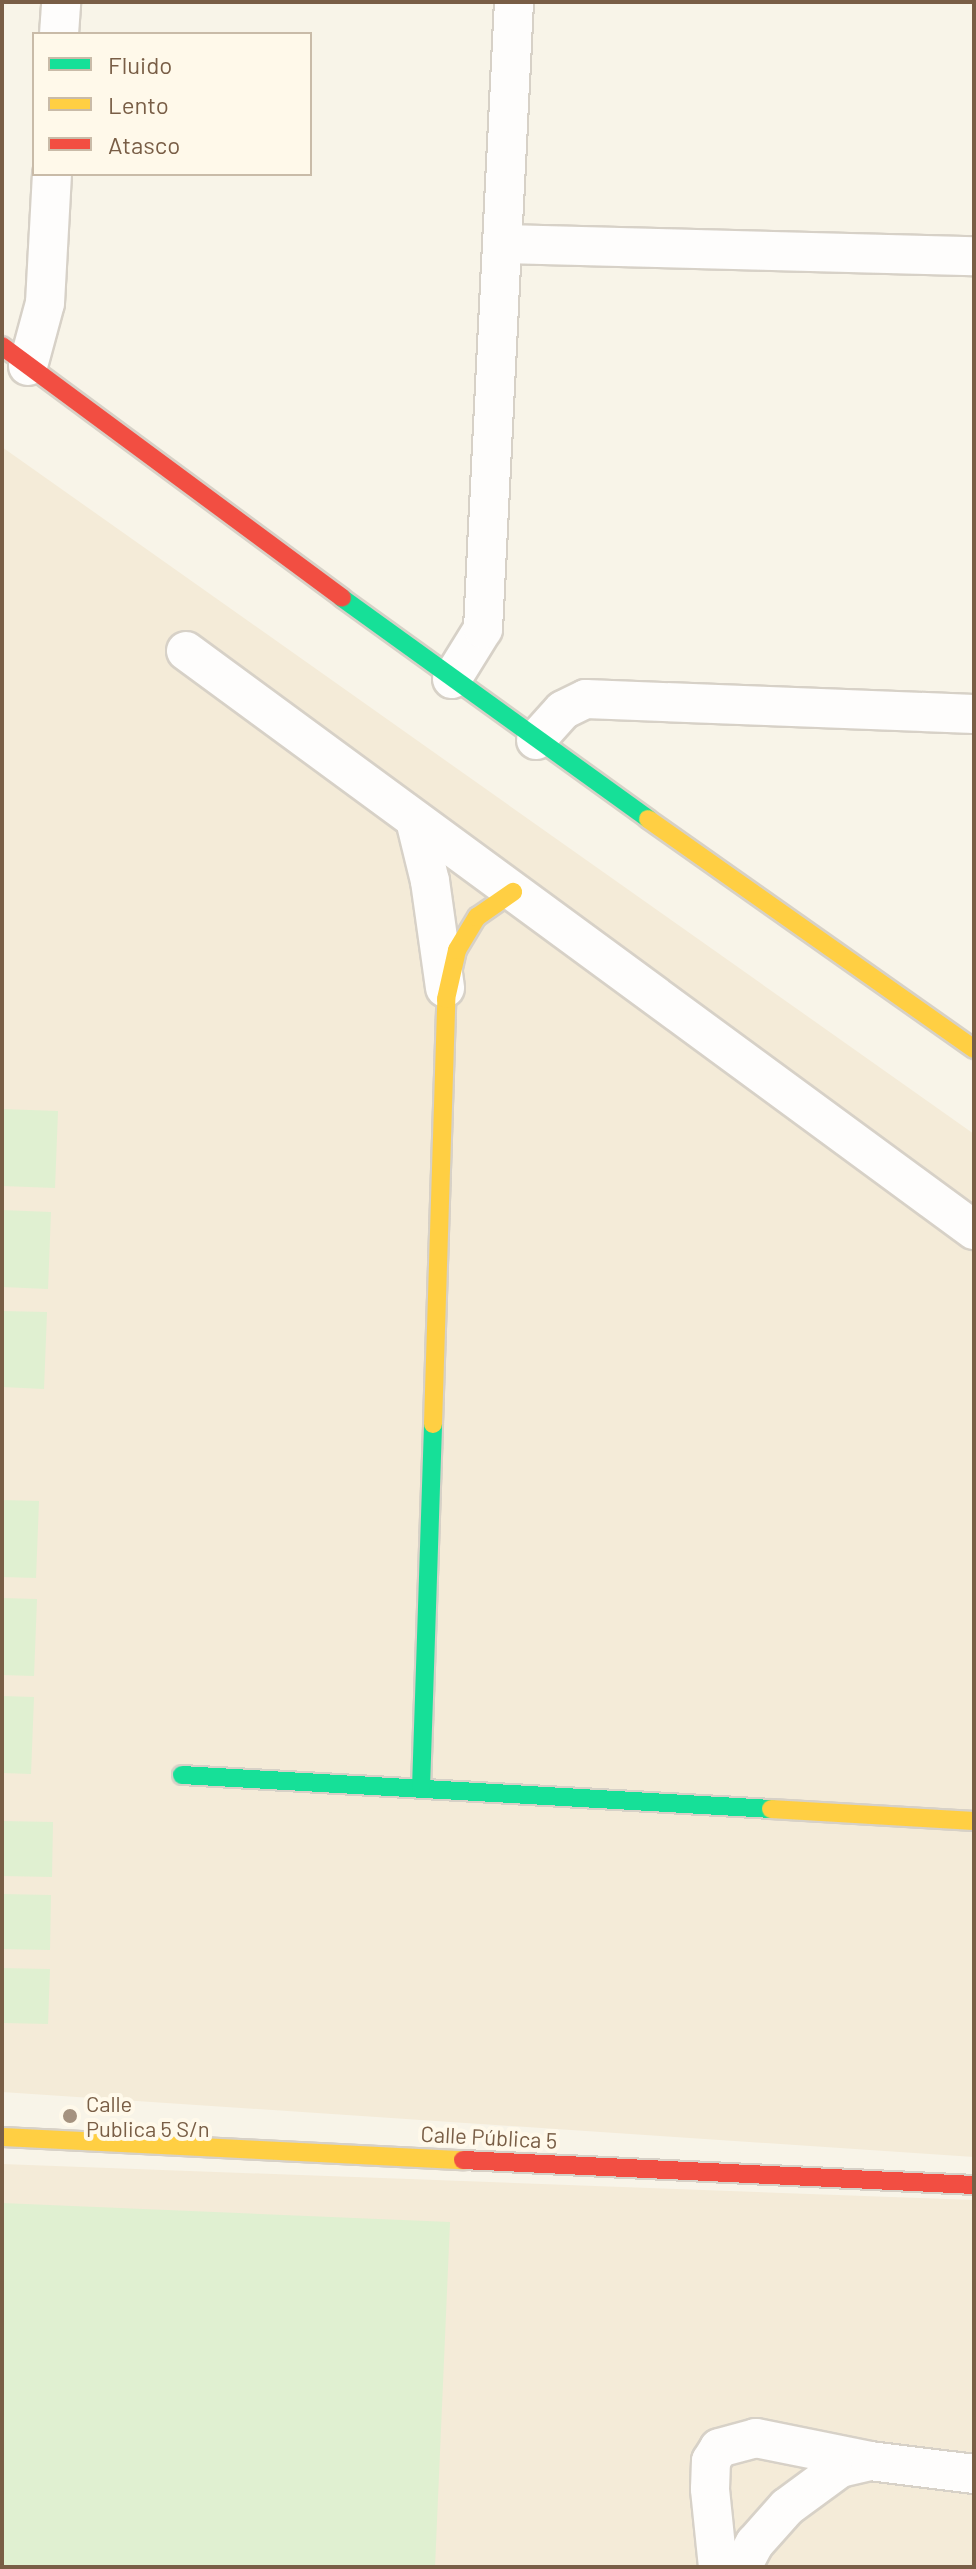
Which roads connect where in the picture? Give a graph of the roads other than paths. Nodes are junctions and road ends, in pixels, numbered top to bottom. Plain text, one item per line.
1 (61, 2) edge
2 (514, 2) edge
3 (59, 32) edge
4 (52, 176) edge
5 (504, 244) junction
6 (974, 256) edge
7 (15, 356) edge
8 (186, 651) dead end
9 (452, 679) junction
10 (974, 714) edge
11 (536, 740) junction
12 (415, 820) junction
13 (513, 892) junction
14 (446, 999) junction
15 (967, 1038) edge
16 (974, 1230) edge
17 (182, 1775) dead end
18 (421, 1788) junction
19 (974, 1821) edge
20 (2, 2137) edge
21 (974, 2185) edge
22 (870, 2461) junction
23 (974, 2474) edge
24 (718, 2567) edge
25 (742, 2567) edge

1 - 3 street
2 - 5 street
4 - 7 street
5 - 6 street
5 - 9 street
7 - 9 street
8 - 12 street
9 - 11 street
10 - 11 street
11 - 15 street
12 - 13 street
12 - 14 street
13 - 14 street
13 - 16 street
14 - 18 street
17 - 18 street
18 - 19 street
20 - 21 street, Calle Pública 5
22 - 23 street
22 - 24 street
22 - 25 street

